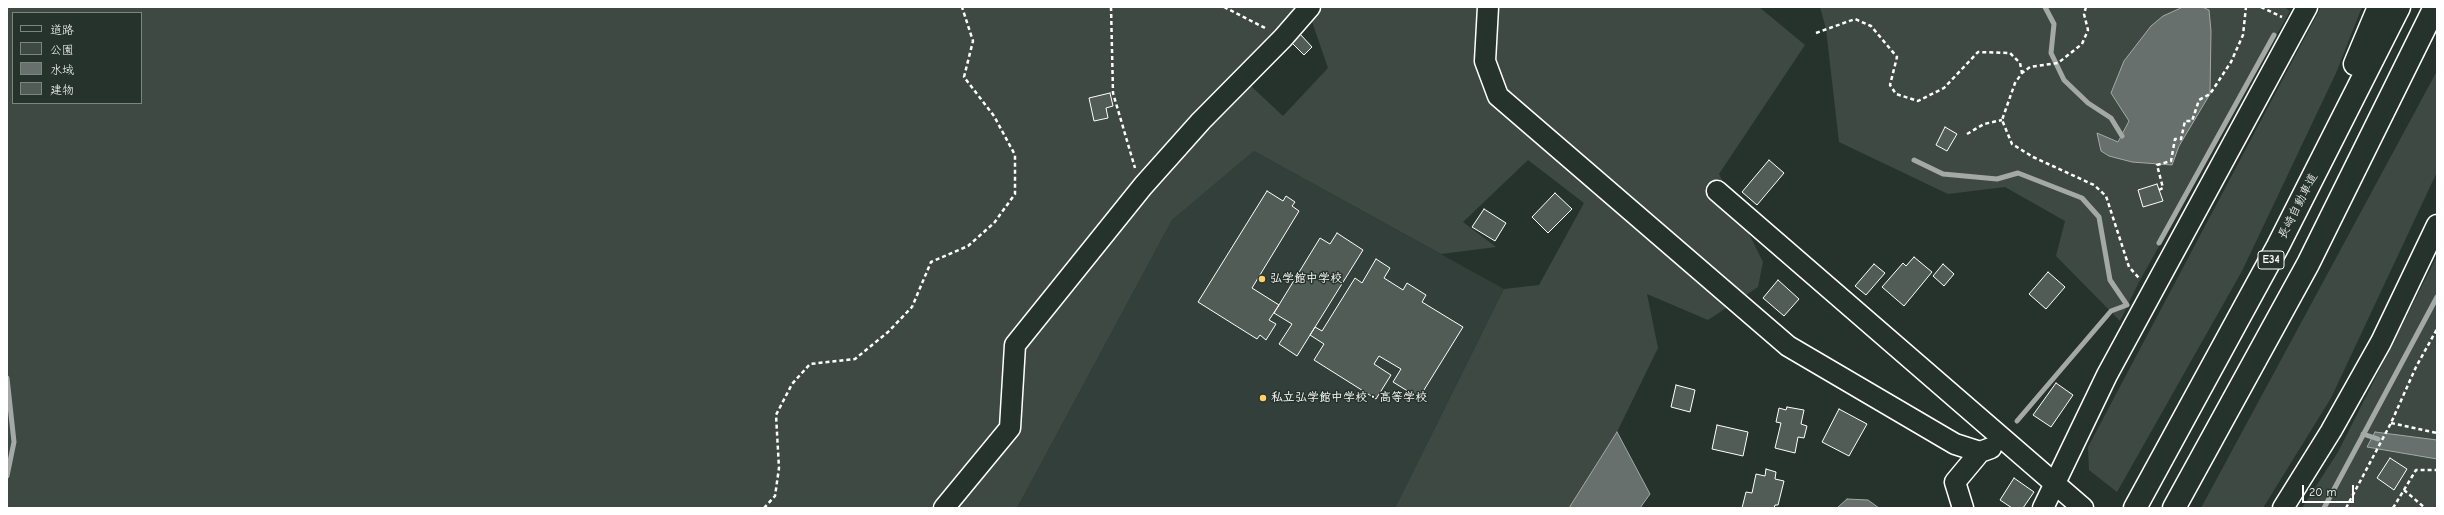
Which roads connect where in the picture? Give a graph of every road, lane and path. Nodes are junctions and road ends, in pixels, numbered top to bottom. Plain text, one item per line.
1 (962, 7) edge
2 (1111, 7) edge
3 (1224, 7) edge
4 (1310, 7) edge
5 (1488, 7) edge
6 (2086, 7) edge
7 (2246, 7) edge
8 (2261, 7) edge
9 (2307, 7) edge
10 (2379, 7) edge
11 (2398, 7) edge
12 (2436, 7) edge
13 (2288, 20) dead end
14 (1816, 33) dead end
15 (1283, 38) junction
16 (2022, 73) junction
17 (2002, 120) junction
18 (1967, 134) dead end
19 (1143, 186) junction
20 (2159, 190) dead end
21 (1717, 191) dead end
22 (2437, 225) edge
23 (2278, 246) junction
24 (2142, 282) dead end
25 (2437, 329) edge
26 (2391, 423) junction
27 (2437, 433) edge
28 (2008, 442) junction
29 (1980, 452) junction
30 (2437, 470) edge
31 (2056, 483) junction
32 (2404, 490) junction
33 (764, 508) edge
34 (944, 508) edge
35 (1963, 508) edge
36 (2043, 508) edge
37 (2082, 508) edge
38 (2135, 508) edge
39 (2174, 508) edge
40 (2283, 508) edge
41 (2346, 508) edge
42 (2393, 508) edge
43 (2425, 508) edge

1 - 33 path
2 - 19 path
3 - 15 path
4 - 15 street
5 - 29 street
6 - 16 path
7 - 20 path
8 - 13 path
9 - 31 street
10 - 23 highway
11 - 23 highway, 長崎自動車道 / E34
12 - 39 highway
14 - 16 path
15 - 19 street
16 - 17 path
17 - 18 path
17 - 24 path
19 - 34 street
21 - 28 street
22 - 40 street
23 - 38 highway, 長崎自動車道 / E34
25 - 26 path
26 - 27 path
26 - 41 path
28 - 29 street
28 - 31 street
29 - 35 street
30 - 32 path
31 - 36 street
31 - 37 street
32 - 42 path
32 - 43 path

